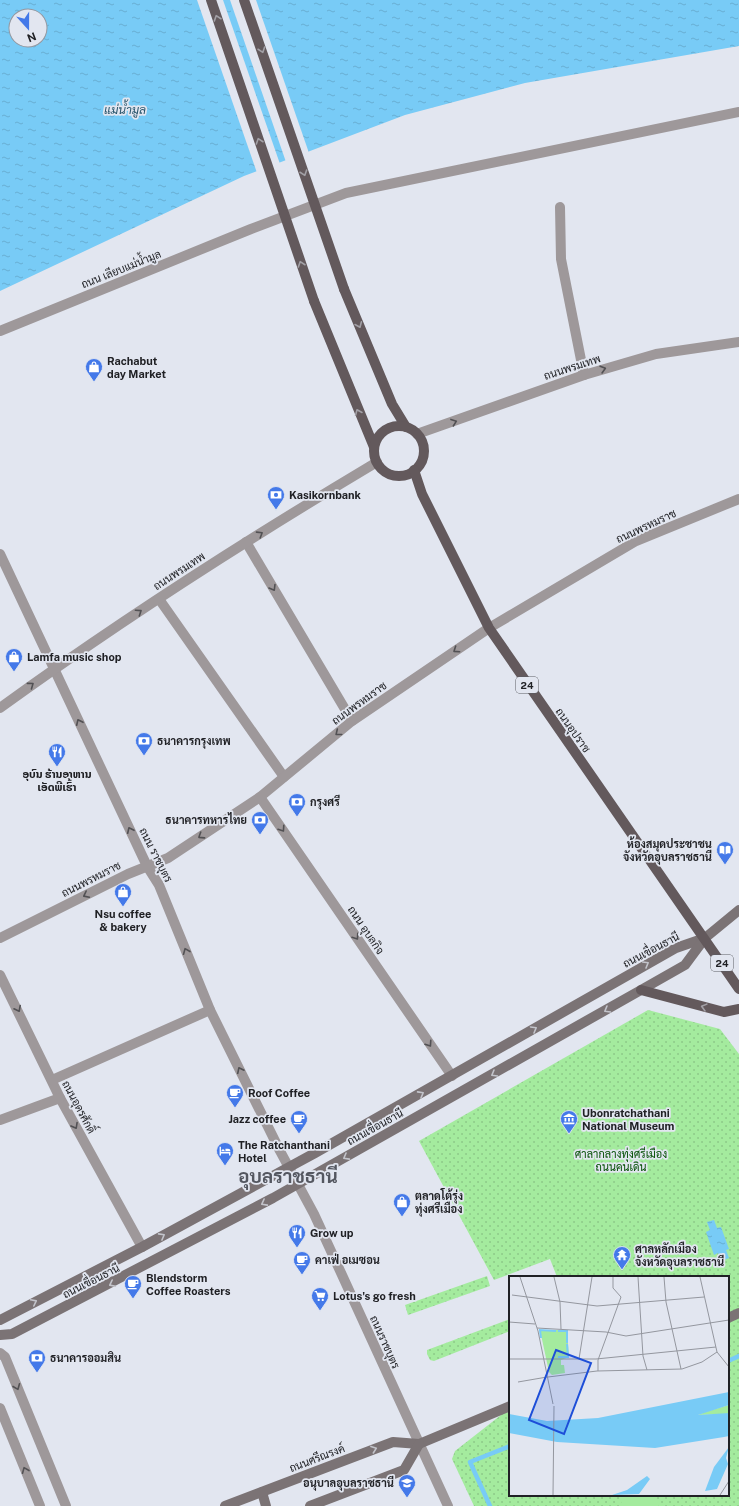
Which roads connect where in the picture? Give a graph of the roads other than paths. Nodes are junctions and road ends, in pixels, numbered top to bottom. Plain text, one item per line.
1 (211, 0) edge
2 (244, 0) edge
3 (739, 112) edge
4 (560, 207) dead end
5 (0, 331) edge
6 (739, 342) edge
7 (584, 375) junction
8 (406, 427) junction
9 (417, 434) junction
10 (374, 447) junction
11 (377, 462) junction
12 (414, 470) junction
13 (739, 499) edge
14 (246, 542) junction
15 (0, 554) edge
16 (159, 599) junction
17 (489, 628) junction
18 (54, 669) junction
19 (0, 708) edge
20 (352, 722) junction
21 (284, 777) junction
22 (260, 797) junction
23 (147, 866) junction
24 (739, 910) edge
25 (0, 938) edge
26 (705, 938) junction
27 (0, 975) edge
28 (739, 989) edge
29 (641, 990) junction
30 (739, 1009) edge
31 (210, 1010) junction
32 (452, 1076) junction
33 (52, 1080) junction
34 (463, 1091) junction
35 (60, 1098) junction
36 (0, 1120) edge
37 (289, 1167) junction
38 (298, 1184) junction
39 (142, 1247) junction
40 (152, 1263) junction
41 (739, 1313) edge
42 (729, 1318) edge
43 (0, 1320) edge
44 (0, 1336) edge
45 (0, 1353) edge
46 (509, 1406) edge
47 (0, 1408) edge
48 (419, 1444) junction
49 (262, 1492) junction
50 (40, 1506) edge
51 (66, 1506) edge
52 (225, 1506) edge
53 (266, 1506) edge
54 (310, 1506) edge
55 (448, 1506) edge

10 -> 1 main road, bridge
2 -> 8 main road, bridge
3 - 5 street, ถนน เลียบแม่น้ำมูล
4 - 7 street
7 -> 6 street, ถนนพรมเทพ
9 -> 7 street, ถนนพรมเทพ
8 - 9 main road
8 - 10 main road
9 - 12 main road
10 - 11 main road
11 - 12 main road
14 -> 11 street, ถนนพรมเทพ
12 - 17 main road, ถนนอุปราช / 24
13 - 17 street, ถนนพรหมราช
14 - 16 street, ถนนพรมเทพ
14 -> 20 street
15 - 18 street, ถนน ราชบุตร
18 -> 16 street, ถนนพรมเทพ
16 - 21 street
17 -> 20 street, ถนนพรหมราช
17 - 26 main road, ถนนอุปราช / 24
19 -> 18 street, ถนนพรมเทพ
23 -> 18 street, ถนน ราชบุตร
20 -> 21 street, ถนนพรหมราช
21 - 22 street, ถนนพรหมราช
22 -> 23 street, ถนนพรหมราช
22 -> 32 street, ถนน อุบลกิจ
23 -> 25 street, ถนนพรหมราช
31 -> 23 street, ถนน ราชบุตร
24 - 26 street, ถนนเขื่อนธานี
26 - 28 main road, ถนนอุปราช / 24
26 - 29 street, ถนนเขื่อนธานี
32 -> 26 street, ถนนเขื่อนธานี
27 -> 33 street, ถนนอุดรศักดิ์
30 -> 29 main road
29 -> 34 street, ถนนเขื่อนธานี
31 - 33 street
37 -> 31 street, ถนน ราชบุตร
32 - 34 street
37 -> 32 street, ถนนเขื่อนธานี
33 - 35 street, ถนนอุดรศักดิ์
34 -> 38 street, ถนนเขื่อนธานี
35 - 36 street
35 -> 39 street, ถนนอุดรศักดิ์
37 - 38 street, ถนนราชบุตร
39 -> 37 street, ถนนเขื่อนธานี
38 -> 40 street, ถนนเขื่อนธานี
38 - 48 street, ถนนราชบุตร
39 - 40 street
43 -> 39 street, ถนนเขื่อนธานี
40 -> 44 street, ถนนเขื่อนธานี
41 - 42 street
45 -> 51 street
46 - 48 street, ถนนศรีณรงค์
50 -> 47 street
49 -> 48 street, ถนนศรีณรงค์
48 - 54 street
48 - 55 street, ถนนราชบุตร
49 - 52 street, ถนนศรีณรงค์
49 - 53 street

